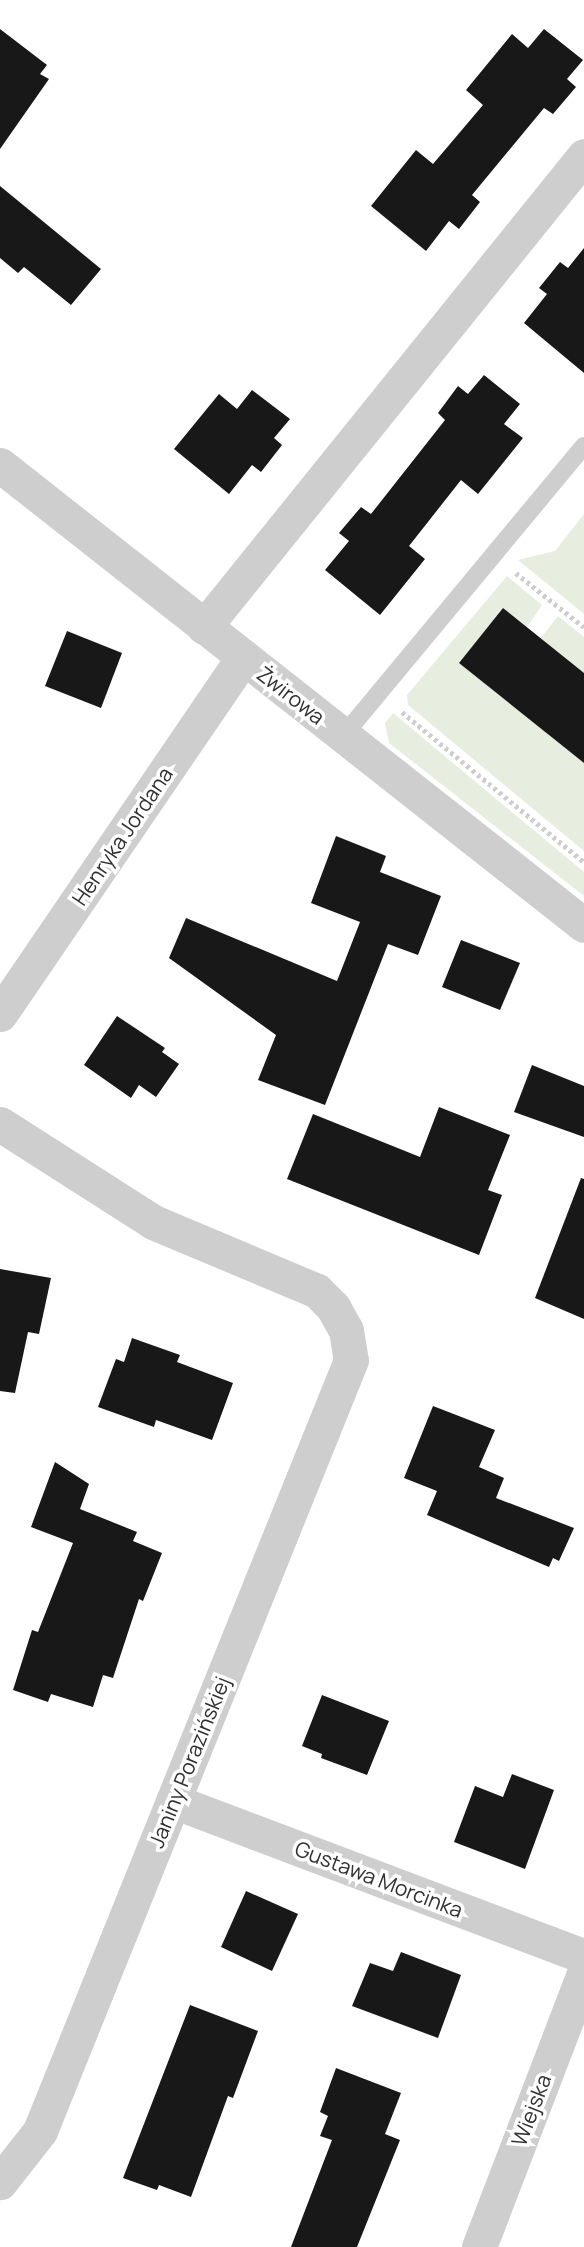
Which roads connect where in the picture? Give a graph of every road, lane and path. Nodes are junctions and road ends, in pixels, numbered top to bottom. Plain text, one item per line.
1 (584, 156) edge
2 (584, 446) edge
3 (0, 464) edge
4 (515, 572) dead end
5 (204, 626) junction
6 (584, 627) edge
7 (243, 658) junction
8 (394, 705) dead end
9 (343, 736) junction
10 (584, 862) edge
11 (584, 925) edge
12 (0, 1014) edge
13 (0, 1124) edge
14 (173, 1801) junction
15 (584, 1956) edge
16 (584, 1974) edge
17 (0, 2182) edge
18 (479, 2247) edge

1 - 5 street
2 - 9 lane
3 - 5 street, Żwirowa
4 - 6 path
5 - 7 street, Żwirowa
7 - 9 street, Żwirowa
7 - 12 street, Henryka Jordana
8 - 10 path
9 - 11 street, Żwirowa
13 - 14 street, Janiny Porazińskiej
14 - 15 street, Gustawa Morcinka
14 - 17 street, Janiny Porazińskiej
16 - 18 street, Wiejska

